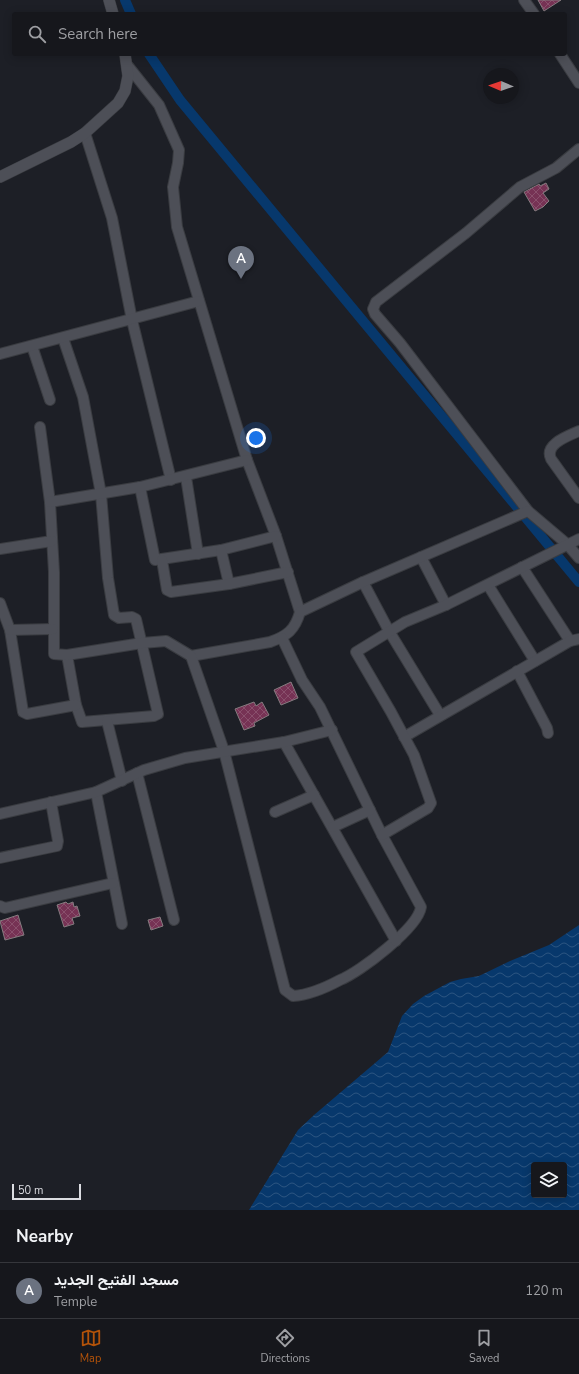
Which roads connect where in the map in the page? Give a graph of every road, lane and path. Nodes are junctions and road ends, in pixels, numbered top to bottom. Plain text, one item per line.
1 (109, 0) edge
2 (524, 0) edge
3 (112, 12) edge
4 (533, 12) edge
5 (126, 56) edge
6 (561, 56) edge
7 (128, 66) junction
8 (579, 83) edge
9 (85, 133) junction
10 (579, 149) edge
11 (0, 177) edge
12 (199, 302) junction
13 (132, 320) junction
14 (63, 338) junction
15 (32, 346) junction
16 (0, 354) edge
17 (50, 400) dead end
18 (40, 427) dead end
19 (579, 431) edge
20 (247, 460) junction
21 (186, 476) junction
22 (171, 480) junction
23 (140, 486) junction
24 (102, 494) junction
25 (579, 498) edge
26 (50, 502) junction
27 (528, 510) junction
28 (276, 536) junction
29 (579, 539) edge
30 (52, 541) junction
31 (567, 544) junction
32 (0, 549) edge
33 (221, 550) junction
34 (198, 554) junction
35 (421, 557) junction
36 (579, 558) edge
37 (162, 560) junction
38 (522, 568) junction
39 (288, 572) junction
40 (363, 582) junction
41 (228, 584) junction
42 (488, 585) junction
43 (0, 603) edge
44 (446, 605) junction
45 (300, 612) junction
46 (1, 615) edge
47 (53, 629) junction
48 (10, 630) junction
49 (389, 631) junction
50 (282, 638) junction
51 (574, 640) edge
52 (142, 643) junction
53 (67, 655) junction
54 (191, 656) junction
55 (535, 661) junction
56 (517, 671) junction
57 (76, 704) junction
58 (440, 715) junction
59 (107, 721) junction
60 (332, 730) junction
61 (548, 733) dead end
62 (404, 737) junction
63 (284, 742) junction
64 (224, 751) junction
65 (137, 773) junction
66 (122, 781) junction
67 (96, 792) junction
68 (314, 795) junction
69 (51, 802) junction
70 (370, 810) junction
71 (275, 812) dead end
72 (0, 814) edge
73 (332, 827) junction
74 (382, 835) junction
75 (0, 858) edge
76 (113, 883) junction
77 (0, 906) edge
78 (174, 920) dead end
79 (122, 924) dead end
80 (396, 941) junction

1 - 3 street
2 - 4 street
5 - 7 street
6 - 8 street
7 - 9 street
7 - 12 street
9 - 11 street
9 - 13 street
10 - 27 street
12 - 13 street
12 - 20 street
13 - 14 street
13 - 22 street
14 - 15 street
14 - 24 street
15 - 16 street
15 - 17 street
18 - 26 street
19 - 25 street
20 - 21 street
20 - 28 street
21 - 22 street
21 - 34 street
22 - 23 street
23 - 24 street
23 - 37 street
24 - 26 street
24 - 52 street
26 - 30 street
27 - 31 street
27 - 35 street
28 - 33 street
28 - 39 street
29 - 31 street
30 - 32 street
30 - 47 street
31 - 36 street
31 - 38 street
33 - 34 street
33 - 41 street
34 - 37 street
35 - 40 street
35 - 44 street
37 - 41 street
38 - 42 street
38 - 51 street
39 - 41 street
39 - 45 street
40 - 45 street
40 - 49 street
42 - 44 street
42 - 55 street
43 - 46 street
44 - 49 street
45 - 50 street
46 - 48 street
47 - 48 street
47 - 53 street
48 - 57 street
49 - 58 street
49 - 62 street
50 - 54 street
50 - 60 street
51 - 55 street
52 - 53 street
52 - 54 street
52 - 59 street
53 - 57 street
54 - 64 street
55 - 56 street
56 - 58 street
56 - 61 street
57 - 59 street
58 - 62 street
59 - 66 street
60 - 63 street
60 - 70 street
62 - 74 street
63 - 64 street
63 - 68 street
64 - 65 street
64 - 80 street
65 - 66 street
65 - 78 street
66 - 67 street
67 - 69 street
67 - 76 street
68 - 71 street
68 - 73 street
69 - 72 street
69 - 75 street
70 - 73 street
70 - 74 street
73 - 80 street
74 - 80 street
76 - 77 street
76 - 79 street

